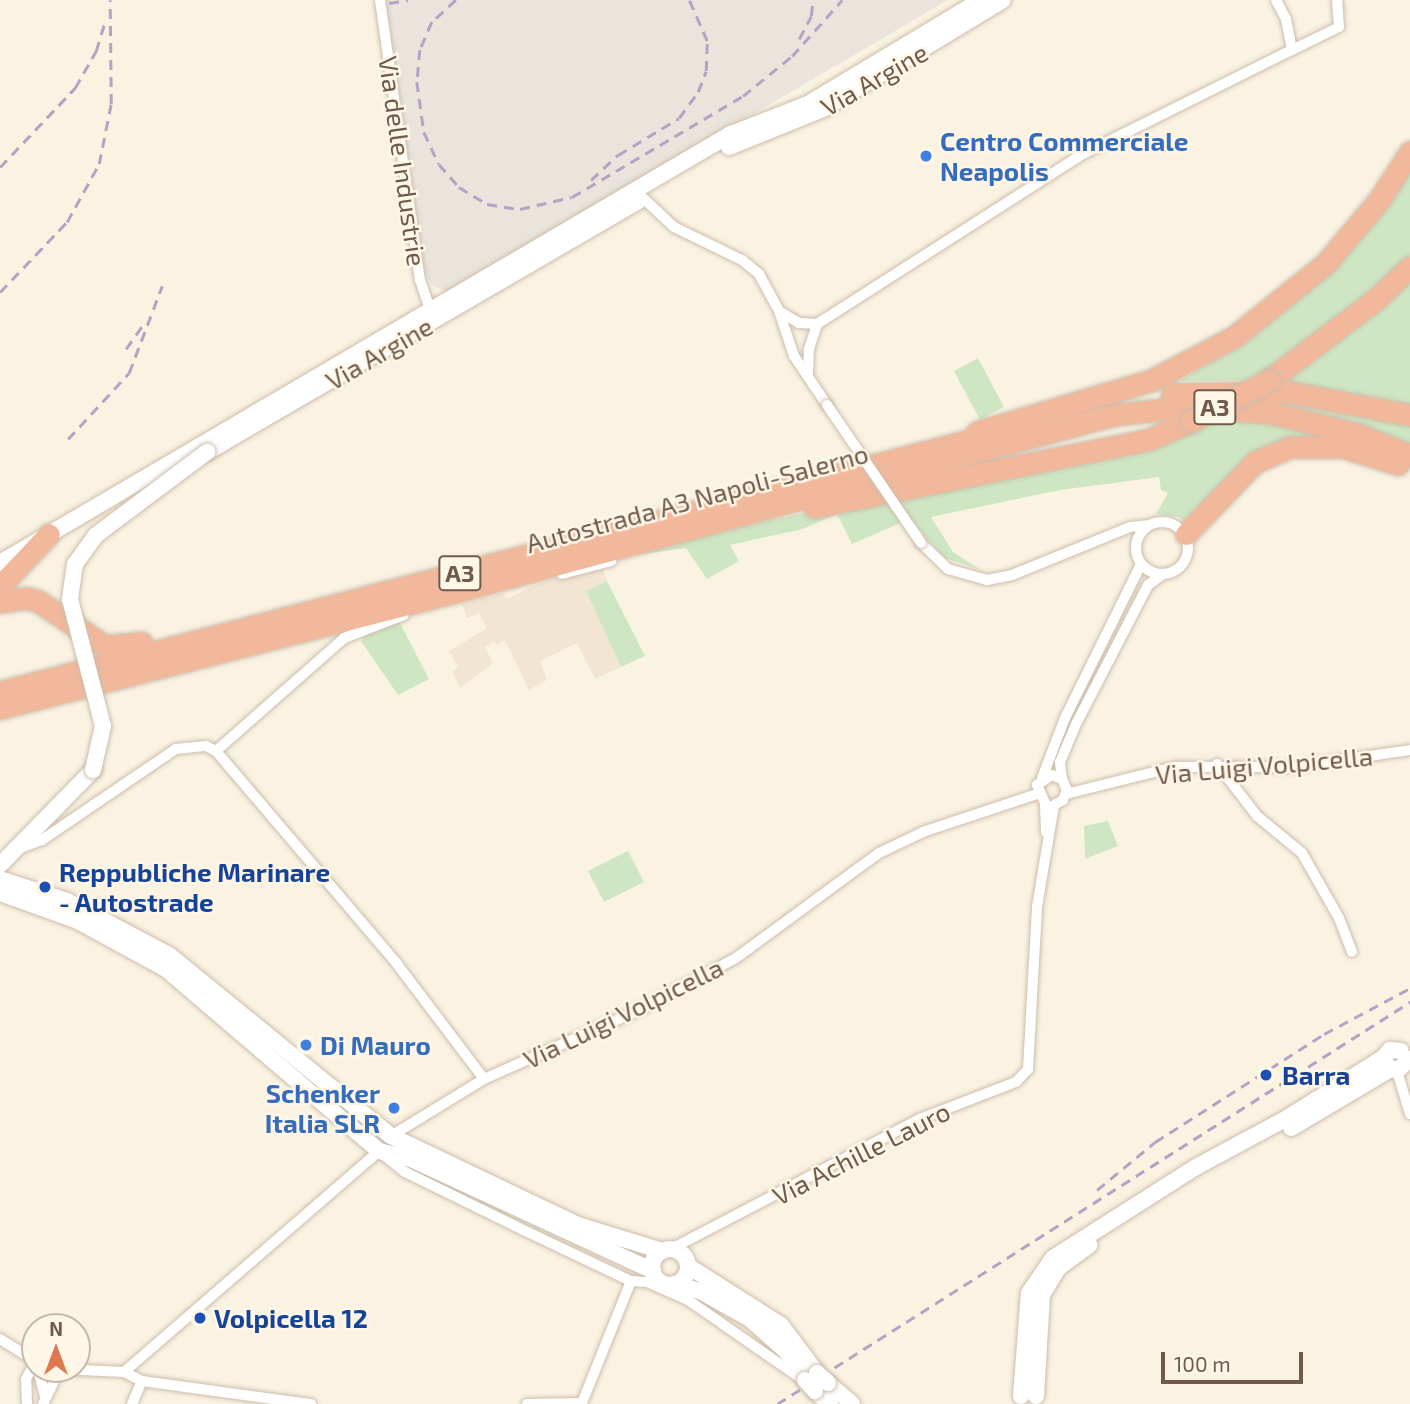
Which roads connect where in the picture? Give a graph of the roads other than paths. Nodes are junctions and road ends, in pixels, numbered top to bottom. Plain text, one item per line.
1 (380, 0) edge
2 (981, 0) edge
3 (1003, 0) edge
4 (1276, 0) edge
5 (1337, 0) edge
6 (1292, 50) junction
7 (1410, 152) edge
8 (640, 194) junction
9 (1410, 267) edge
10 (779, 311) junction
11 (432, 315) junction
12 (814, 329) junction
13 (790, 345) junction
14 (808, 371) junction
15 (1410, 415) edge
16 (919, 451) junction
17 (1410, 455) edge
18 (1410, 468) edge
19 (1147, 526) junction
20 (1116, 532) junction
21 (48, 534) junction
22 (1185, 534) junction
23 (661, 535) junction
24 (1136, 544) junction
25 (611, 561) dead end
26 (0, 563) edge
27 (1141, 564) junction
28 (1163, 574) junction
29 (0, 586) edge
30 (0, 602) edge
31 (309, 611) junction
32 (4, 703) edge
33 (1410, 750) edge
34 (216, 751) junction
35 (1217, 764) junction
36 (1042, 778) junction
37 (1068, 787) junction
38 (1037, 793) junction
39 (1049, 804) junction
40 (20, 848) junction
41 (0, 865) edge
42 (0, 879) edge
43 (0, 893) edge
44 (1352, 952) dead end
45 (1399, 1059) edge
46 (484, 1079) junction
47 (1410, 1114) edge
48 (391, 1136) junction
49 (379, 1151) junction
50 (693, 1241) junction
51 (667, 1250) junction
52 (687, 1264) junction
53 (653, 1271) junction
54 (631, 1281) junction
55 (675, 1284) junction
56 (0, 1339) edge
57 (21, 1352) edge
58 (91, 1371) edge
59 (124, 1373) junction
60 (142, 1381) junction
61 (816, 1382) junction
62 (26, 1383) edge
63 (41, 1383) edge
64 (53, 1383) edge
65 (1028, 1400) edge
66 (44, 1401) edge
67 (27, 1404) edge
68 (132, 1404) edge
69 (311, 1404) edge
70 (527, 1404) edge
71 (830, 1404) edge
72 (852, 1404) edge

1 - 11 street, Via delle Industrie
2 - 8 street, Via Argine
3 - 8 street, Via Argine
4 - 6 street
5 - 6 street
6 - 12 street
7 - 16 highway
8 - 10 street
8 - 11 street, Via Argine
9 - 23 highway, bridge
10 - 12 street
10 - 13 street
11 - 21 street, Via Argine
11 - 40 street, Via Argine, bridge
12 - 13 street
12 - 14 street
13 - 14 street
14 - 20 street, bridge
15 - 16 highway, Autostrada A3 Napoli-Salerno / A3
16 - 31 highway, Autostrada A3 Napoli-Salerno / A3
17 - 23 highway, Autostrada A3 Napoli-Salerno / A3
18 - 22 highway
19 - 20 street
19 - 22 street
19 - 24 street
20 - 24 street
21 - 26 street, Via Argine
21 - 29 highway
22 - 28 street
23 - 32 highway, Autostrada A3 Napoli-Salerno / A3
24 - 27 street
25 - 34 street
27 - 28 street
27 - 36 street
28 - 37 street
30 - 31 highway
31 - 32 highway, Autostrada A3 Napoli-Salerno / A3
33 - 35 street, Via Luigi Volpicella
34 - 40 street
34 - 46 street
35 - 37 street, Via Luigi Volpicella
35 - 44 street
36 - 37 street
36 - 38 street
37 - 39 street
38 - 39 street
38 - 46 street, Via Luigi Volpicella
39 - 50 street, Via Achille Lauro
40 - 41 street, Via Argine
42 - 48 street
43 - 49 street
45 - 47 street
45 - 65 street
46 - 48 street, Via Luigi Volpicella
48 - 51 street
49 - 53 street
49 - 54 street
49 - 59 street
50 - 51 street, Via Achille Lauro
50 - 52 street
51 - 52 street
51 - 53 street
52 - 55 street
52 - 61 street
53 - 55 street
54 - 61 street
54 - 70 street
55 - 61 street
56 - 57 street
58 - 59 street
59 - 60 street
60 - 68 street
60 - 69 street
61 - 71 street
61 - 72 street
62 - 67 street
63 - 66 street
64 - 66 street

